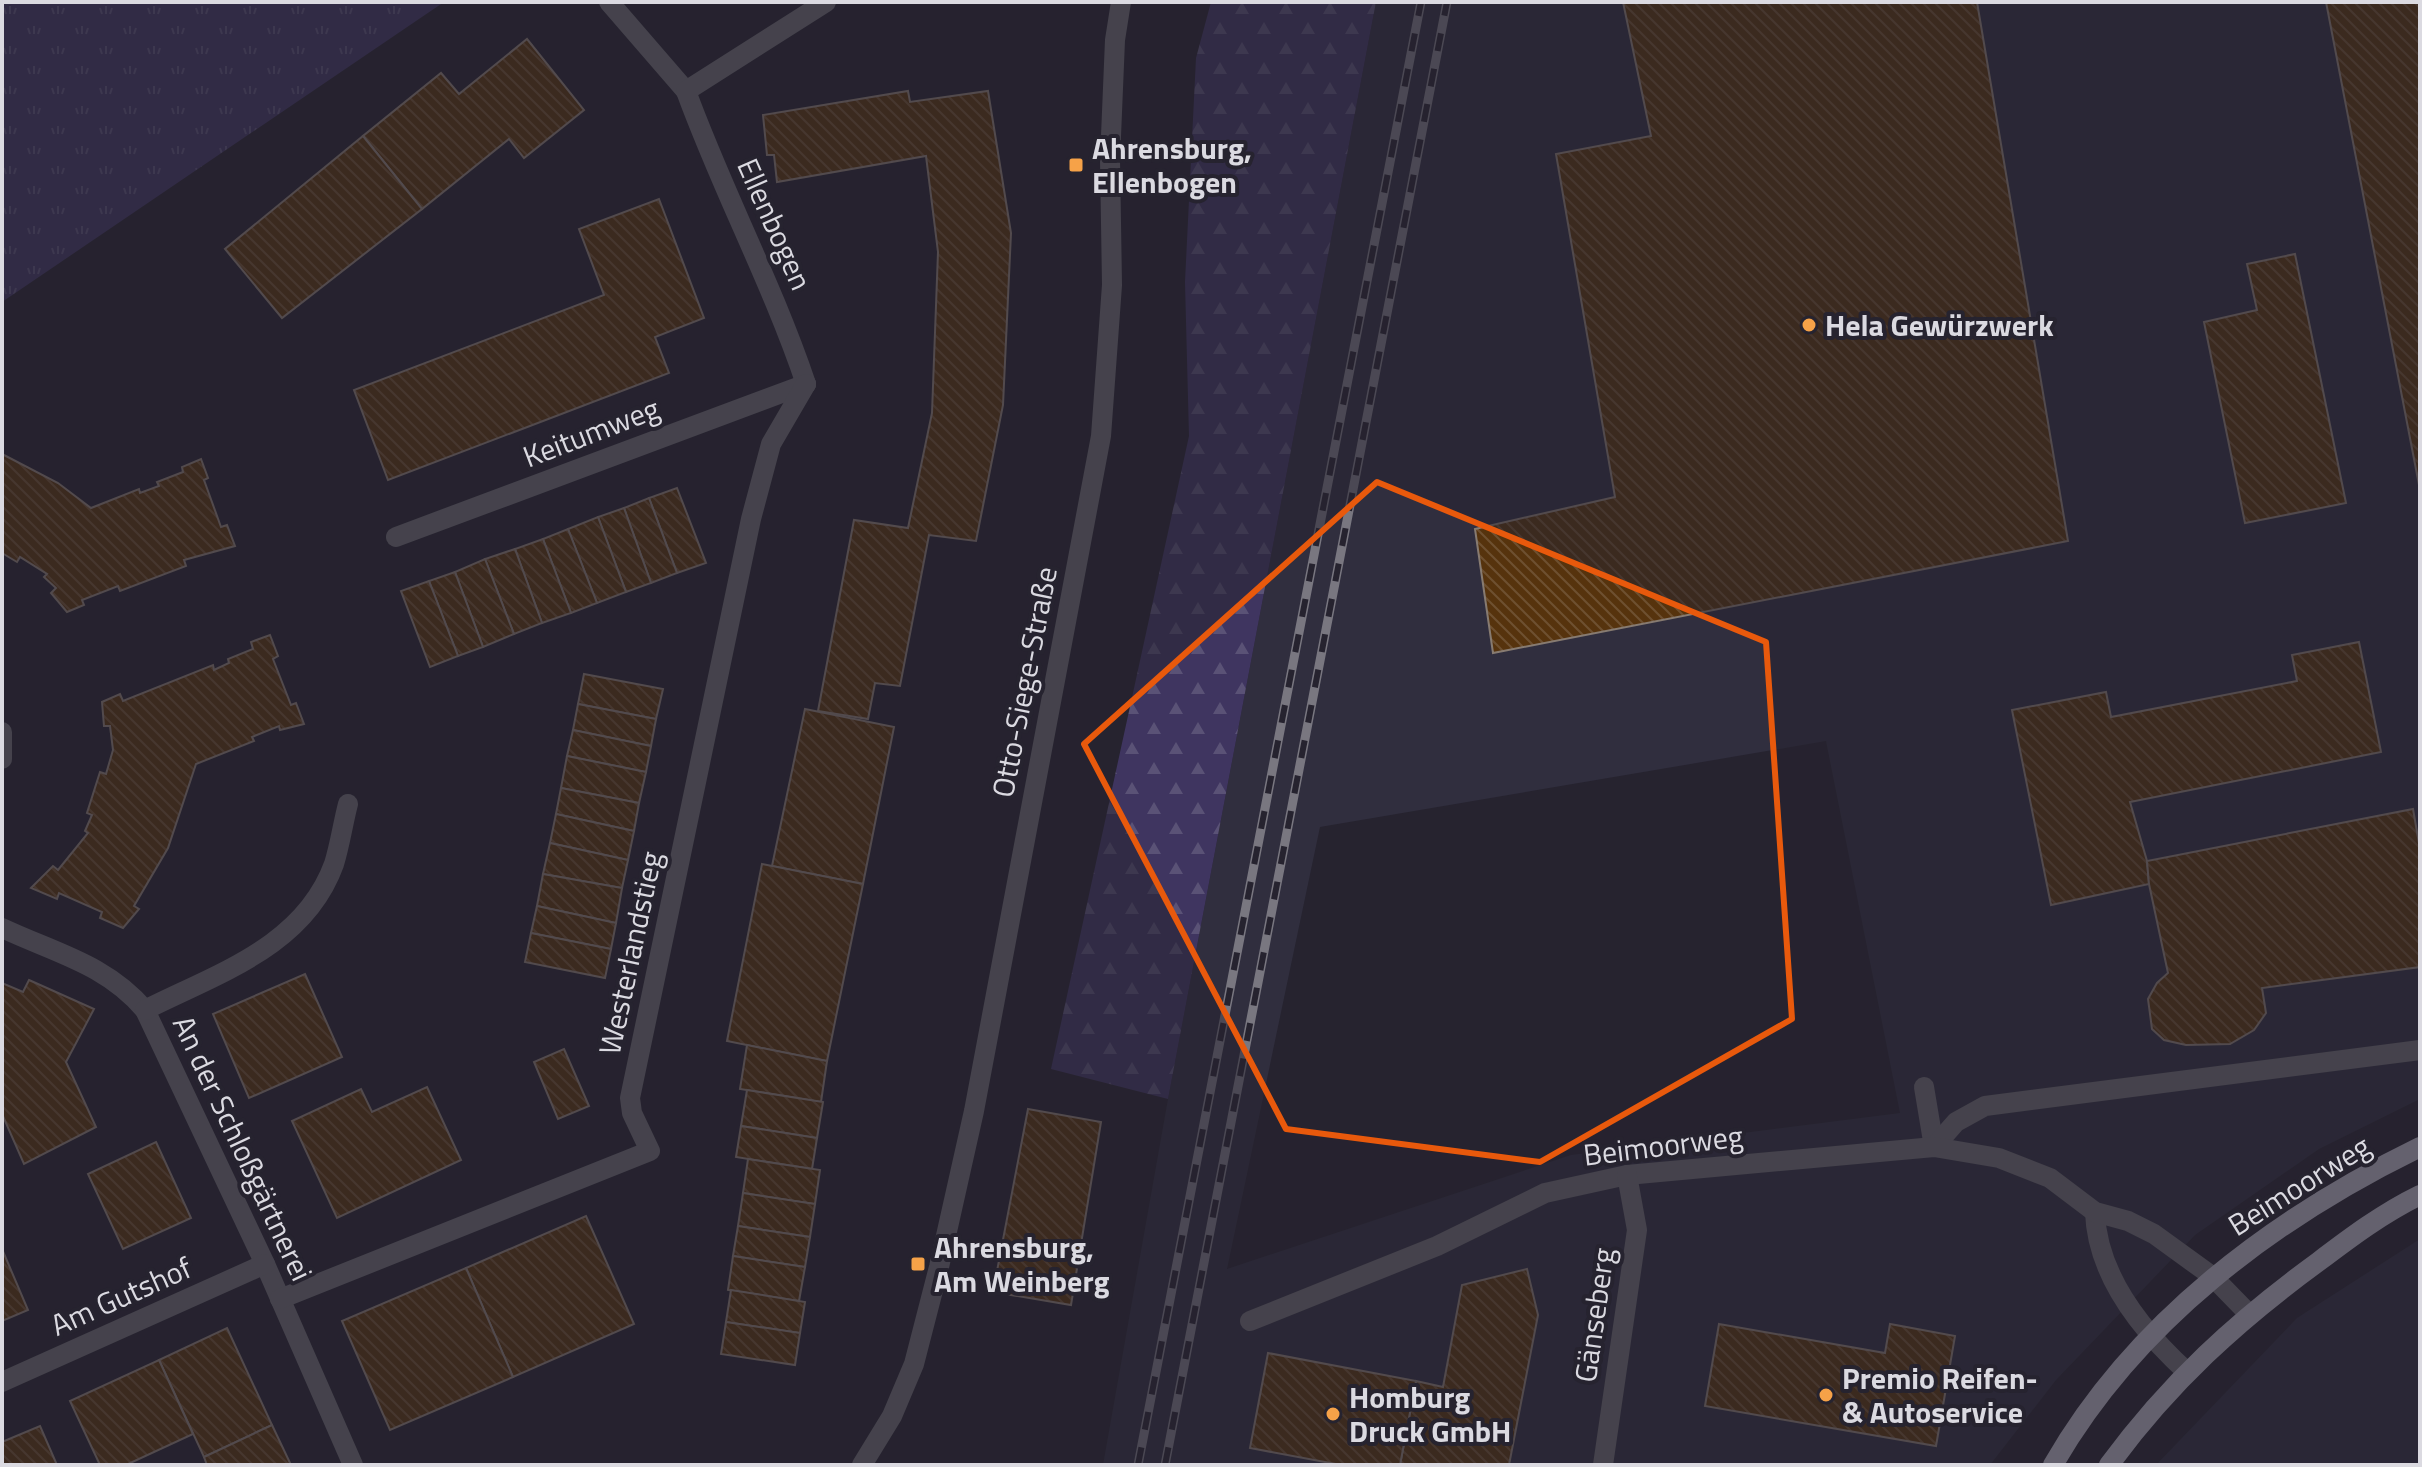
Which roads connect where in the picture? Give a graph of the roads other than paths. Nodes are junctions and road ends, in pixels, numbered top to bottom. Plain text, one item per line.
1 (609, 2) edge
2 (826, 2) edge
3 (1121, 2) edge
4 (686, 91) junction
5 (806, 384) junction
6 (396, 537) dead end
7 (2, 732) edge
8 (2, 759) edge
9 (348, 804) dead end
10 (2, 928) edge
11 (145, 1010) junction
12 (2420, 1050) edge
13 (1924, 1087) dead end
14 (1934, 1147) junction
15 (2420, 1147) edge
16 (1627, 1175) junction
17 (2420, 1195) edge
18 (2095, 1212) junction
19 (265, 1264) junction
20 (2212, 1276) junction
21 (280, 1299) junction
22 (2248, 1313) junction
23 (1250, 1321) dead end
24 (2151, 1339) junction
25 (2187, 1372) junction
26 (2, 1382) edge
27 (353, 1465) edge
28 (862, 1465) edge
29 (1603, 1465) edge
30 (2053, 1465) edge
31 (2109, 1465) edge

1 - 4 street, Ellenbogen
2 - 4 street
3 - 28 street, Otto-Siege-Straße
4 - 5 street, Ellenbogen
5 - 6 street, Keitumweg
5 - 21 street, Westerlandstieg
7 - 8 street
9 - 11 street
10 - 11 street, An der Schloßgärtnerei
11 - 19 street, An der Schloßgärtnerei
12 - 14 street
13 - 14 street
14 - 16 street, Beimoorweg
14 - 18 street, Beimoorweg
15 - 20 main road, Beimoorweg
16 - 23 street, Beimoorweg
16 - 29 street, Gänseberg
17 - 22 main road
18 - 20 street, Beimoorweg
18 - 24 street
19 - 21 street, An der Schloßgärtnerei
19 - 26 street, Am Gutshof
20 - 22 street, Beimoorweg
20 - 24 main road, Beimoorweg
21 - 27 street, An der Schloßgärtnerei
22 - 25 main road
24 - 25 street
24 - 30 main road, Beimoorweg
25 - 31 main road

